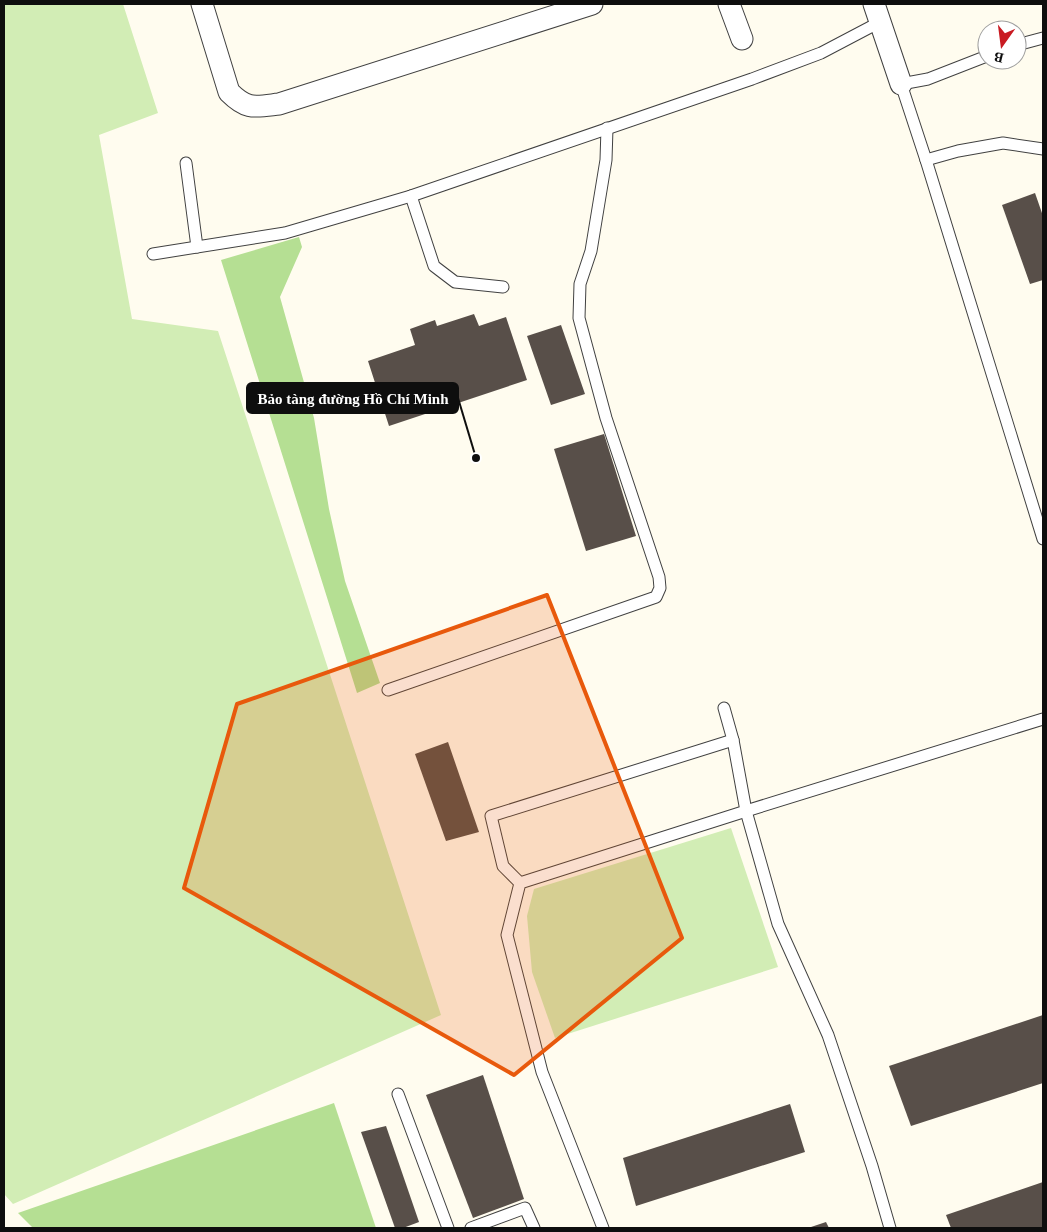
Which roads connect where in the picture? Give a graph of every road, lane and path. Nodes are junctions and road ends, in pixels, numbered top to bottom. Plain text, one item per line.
1 (592, 4) edge
2 (730, 4) edge
3 (208, 5) edge
4 (877, 13) edge
5 (1043, 38) edge
6 (742, 39) dead end
7 (1027, 42) edge
8 (977, 60) edge
9 (901, 84) junction
10 (608, 128) junction
11 (1043, 149) edge
12 (926, 160) junction
13 (186, 163) dead end
14 (411, 196) junction
15 (197, 247) junction
16 (152, 254) dead end
17 (503, 287) dead end
18 (1043, 539) edge
19 (388, 690) dead end
20 (724, 708) dead end
21 (1043, 719) edge
22 (733, 740) junction
23 (746, 811) junction
24 (520, 883) junction
25 (398, 1094) dead end
26 (448, 1228) edge
27 (471, 1228) edge
28 (534, 1228) edge
29 (603, 1228) edge
30 (890, 1228) edge

1 - 3 street
2 - 6 street
4 - 9 street
4 - 10 lane
5 - 7 lane
8 - 9 lane
9 - 12 lane
10 - 14 lane
10 - 19 lane
11 - 12 lane
12 - 18 lane
13 - 15 lane
14 - 15 lane
14 - 17 lane
15 - 16 lane
20 - 22 lane
21 - 23 lane
22 - 23 lane
22 - 24 lane
23 - 24 lane
23 - 30 lane
24 - 29 lane
25 - 26 lane
27 - 28 lane

